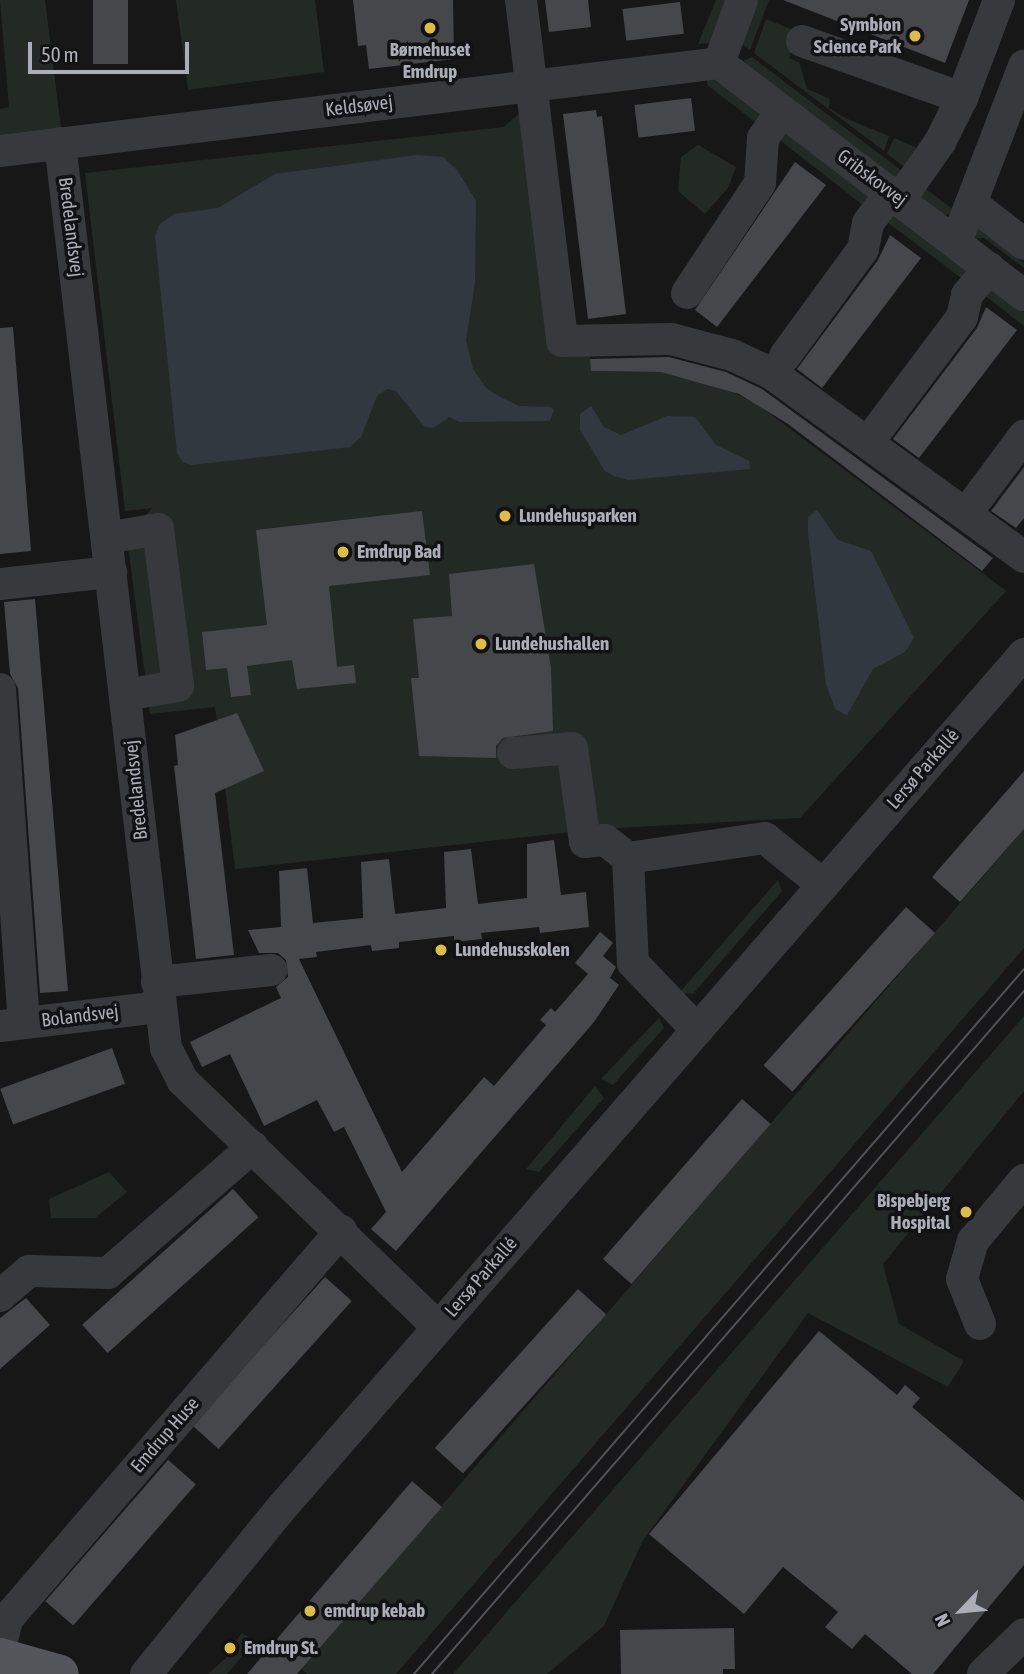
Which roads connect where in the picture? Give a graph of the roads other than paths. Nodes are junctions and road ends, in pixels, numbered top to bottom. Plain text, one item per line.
1 (521, 0) edge
2 (742, 0) edge
3 (999, 0) edge
4 (802, 41) dead end
5 (719, 63) junction
6 (1022, 75) edge
7 (530, 85) junction
8 (962, 97) junction
9 (782, 111) junction
10 (60, 143) junction
11 (0, 151) edge
12 (895, 196) junction
13 (971, 203) junction
14 (956, 242) junction
15 (1024, 244) edge
16 (989, 268) junction
17 (687, 293) dead end
18 (1024, 295) edge
19 (785, 356) dead end
20 (878, 429) dead end
21 (1024, 436) edge
22 (974, 503) dead end
23 (107, 538) junction
24 (1024, 557) edge
25 (111, 572) junction
26 (0, 584) edge
27 (1024, 654) edge
28 (0, 689) edge
29 (125, 695) junction
30 (513, 753) dead end
31 (628, 858) junction
32 (823, 885) junction
33 (271, 970) dead end
34 (159, 994) junction
35 (12, 1024) edge
36 (697, 1030) junction
37 (253, 1147) junction
38 (1024, 1180) edge
39 (341, 1231) junction
40 (0, 1296) edge
41 (980, 1324) dead end
42 (438, 1327) junction
43 (1024, 1634) edge
44 (0, 1647) edge
45 (0, 1657) edge
46 (60, 1674) edge
47 (146, 1674) edge
48 (983, 1674) edge

1 - 7 street
2 - 5 street
3 - 8 street
4 - 8 street
5 - 7 street, Keldsøvej
5 - 9 street, Gribskovvej
6 - 13 street
7 - 10 street, Keldsøvej
7 - 24 street
8 - 12 street
9 - 12 street, Gribskovvej
9 - 17 street
10 - 11 street, Keldsøvej
10 - 23 street, Bredelandsvej
12 - 14 street, Gribskovvej
12 - 19 street
13 - 14 street
13 - 15 street
14 - 16 street, Gribskovvej
16 - 18 street, Gribskovvej
16 - 20 street
21 - 22 street
23 - 25 street, Bredelandsvej
23 - 29 street
25 - 26 street
25 - 29 street, Bredelandsvej
27 - 32 street, Lersø Parkallé
28 - 35 street
29 - 34 street, Bredelandsvej
30 - 31 street
31 - 32 street
31 - 36 street
32 - 36 street, Lersø Parkallé
33 - 34 street, Bolandsvej
34 - 35 street, Bolandsvej
34 - 37 street, Bredelandsvej
36 - 42 street, Lersø Parkallé
37 - 39 street, Bredelandsvej
37 - 40 street
38 - 41 street
39 - 42 street, Bredelandsvej
39 - 44 street, Emdrup Huse
42 - 47 street, Lersø Parkallé
43 - 48 street
45 - 46 main road

